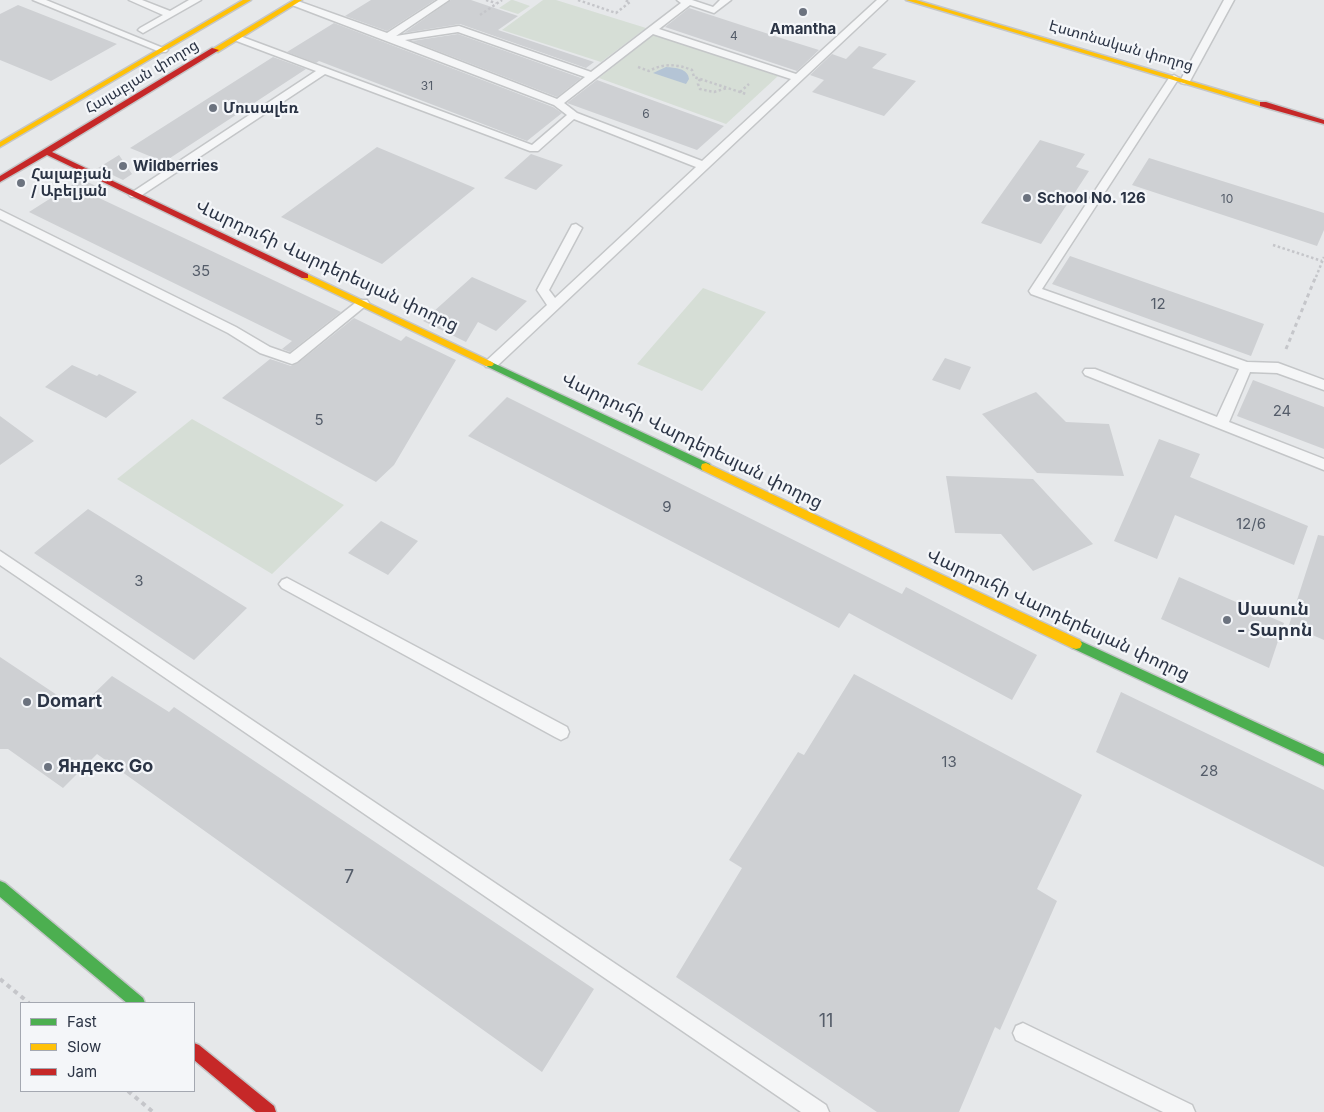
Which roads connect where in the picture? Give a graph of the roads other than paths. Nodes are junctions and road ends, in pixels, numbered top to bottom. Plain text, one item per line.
1 (38, 0) edge
2 (134, 0) edge
3 (196, 0) edge
4 (248, 0) edge
5 (444, 0) edge
6 (726, 0) edge
7 (882, 0) edge
8 (910, 0) edge
9 (1229, 0) edge
10 (297, 1) edge
11 (685, 1) edge
12 (170, 14) junction
13 (142, 30) dead end
14 (652, 30) junction
15 (237, 38) junction
16 (391, 38) junction
17 (162, 50) junction
18 (323, 71) junction
19 (592, 76) junction
20 (798, 78) junction
21 (1180, 79) junction
22 (558, 103) junction
23 (573, 115) junction
24 (1324, 122) edge
25 (0, 145) edge
26 (46, 152) junction
27 (704, 166) junction
28 (0, 180) edge
29 (135, 195) junction
30 (0, 214) edge
31 (576, 228) dead end
32 (363, 303) junction
33 (554, 306) junction
34 (491, 364) junction
35 (1246, 367) junction
36 (1090, 372) dead end
37 (1324, 385) edge
38 (1221, 424) junction
39 (1324, 465) edge
40 (0, 557) edge
41 (287, 584) dead end
42 (561, 732) dead end
43 (1324, 760) edge
44 (0, 888) edge
45 (137, 1002) edge
46 (1023, 1033) dead end
47 (195, 1051) edge
48 (268, 1112) edge
49 (819, 1112) edge
50 (1185, 1112) edge

1 - 17 lane
2 - 12 lane
3 - 12 lane
4 - 17 street, Հալաբյան փողոց
5 - 16 lane
6 - 11 lane
7 - 20 lane
8 - 21 street, Էստոնական փողոց
9 - 21 lane
10 - 15 street, Հալաբյան փողոց
10 - 16 lane
11 - 14 lane
12 - 13 lane
14 - 19 lane
14 - 20 lane
15 - 18 lane
15 - 26 street, Հալաբյան փողոց
16 - 19 lane
16 - 22 lane
17 - 25 street, Հալաբյան փողոց
18 - 23 lane
18 - 29 lane
19 - 22 lane
20 - 27 lane
21 - 24 street, Էստոնական փողոց
21 - 35 lane
22 - 23 lane
23 - 27 lane
26 - 28 street, Հալաբյան փողոց
26 - 29 street, Վարդուհի Վարդերեսյան փողոց
27 - 33 lane
29 - 32 street, Վարդուհի Վարդերեսյան փողոց
30 - 32 lane
31 - 33 lane
32 - 34 street, Վարդուհի Վարդերեսյան փողոց
33 - 34 lane
34 - 43 street, Վարդուհի Վարդերեսյան փողոց
35 - 37 lane
35 - 38 lane
36 - 38 lane
38 - 39 lane
40 - 49 lane
41 - 42 lane
44 - 45 street
46 - 50 lane
47 - 48 street

